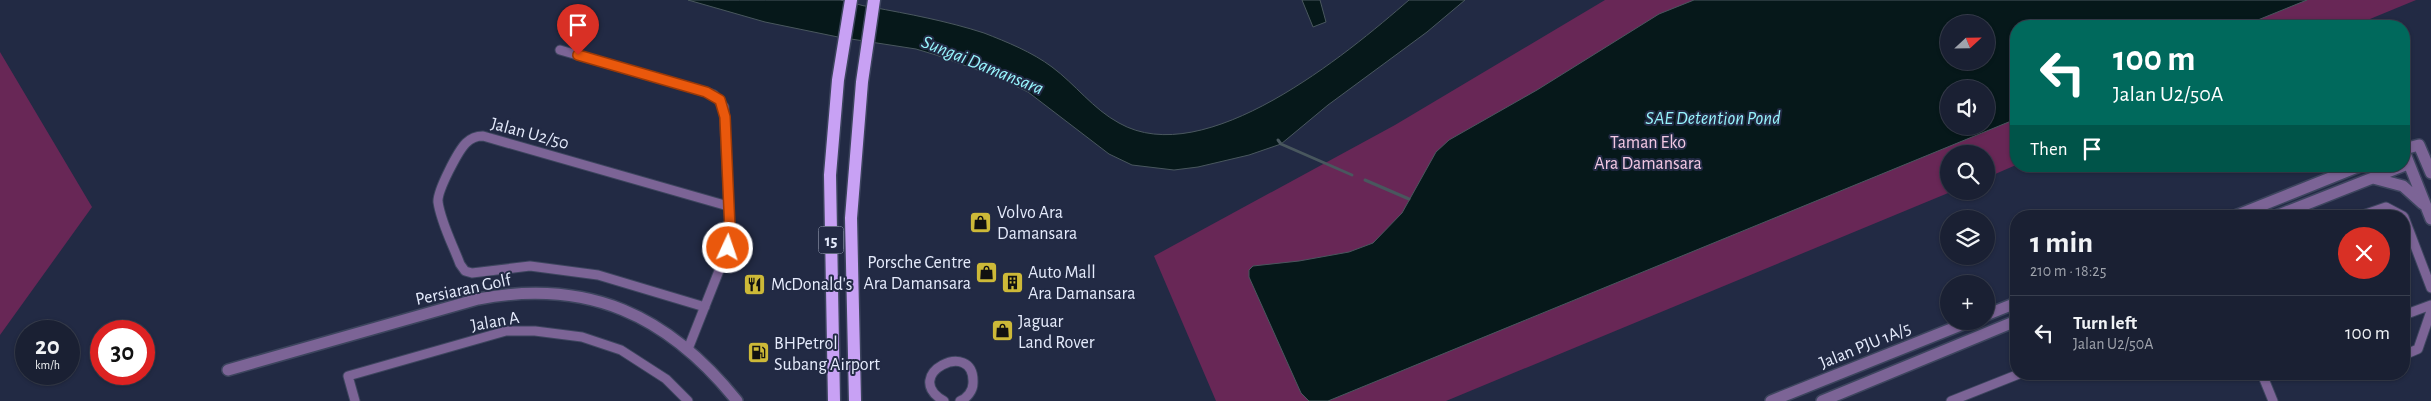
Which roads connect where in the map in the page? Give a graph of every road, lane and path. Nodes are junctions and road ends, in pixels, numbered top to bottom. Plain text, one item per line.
1 (851, 0) edge
2 (874, 0) edge
3 (560, 50) dead end
4 (2410, 148) edge
5 (2425, 158) junction
6 (2410, 163) edge
7 (2345, 172) edge
8 (2388, 172) edge
9 (2408, 172) edge
10 (2431, 173) edge
11 (2373, 178) junction
12 (728, 206) junction
13 (2426, 207) junction
14 (2250, 210) edge
15 (2303, 210) edge
16 (2377, 210) edge
17 (2391, 210) edge
18 (2431, 219) edge
19 (2410, 230) edge
20 (2427, 265) edge
21 (2431, 288) edge
22 (2010, 305) edge
23 (2431, 305) edge
24 (705, 307) junction
25 (1995, 311) edge
26 (2431, 311) edge
27 (2410, 314) edge
28 (2010, 323) edge
29 (1949, 330) edge
30 (688, 349) junction
31 (2410, 352) edge
32 (228, 370) dead end
33 (2010, 378) edge
34 (2264, 380) edge
35 (940, 400) edge
36 (1776, 400) edge
37 (2270, 400) edge
38 (355, 401) edge
39 (688, 401) edge
40 (737, 401) edge
41 (834, 401) edge
42 (855, 401) edge
43 (960, 401) edge
44 (1822, 401) edge
45 (1950, 401) edge

1 - 41 main road, 15
2 - 42 main road, 15
3 - 12 street
4 - 5 street
5 - 6 street
5 - 10 street
7 - 14 street
8 - 11 street
9 - 13 street
11 - 13 street
11 - 15 street
12 - 24 street
12 - 24 street, Jalan U2/50
13 - 18 street
16 - 17 street
19 - 20 street
20 - 21 street
22 - 25 street
23 - 27 street
24 - 30 street
26 - 31 street
28 - 44 street, Jalan PJU 1A/5
29 - 36 street, Jalan PJU 1A/5
30 - 32 street, Persiaran Golf
30 - 40 street, Persiaran Golf
33 - 45 street
34 - 37 street
35 - 43 street
38 - 39 street, Jalan A

